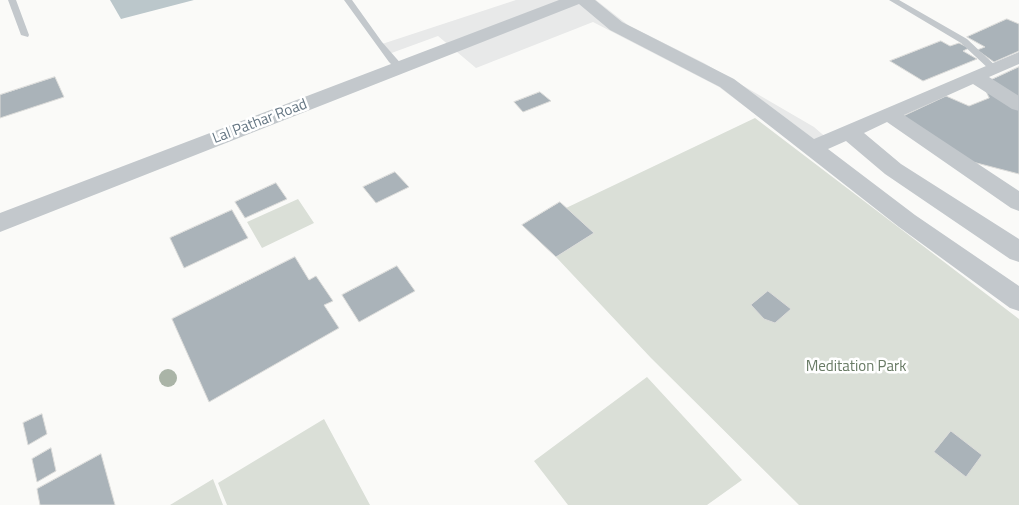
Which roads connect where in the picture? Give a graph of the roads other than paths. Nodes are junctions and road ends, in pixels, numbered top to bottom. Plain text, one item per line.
1 (12, 0) edge
2 (348, 0) edge
3 (574, 0) edge
4 (585, 0) edge
5 (893, 0) edge
6 (25, 35) dead end
7 (1019, 57) edge
8 (400, 68) junction
9 (993, 68) junction
10 (974, 76) junction
11 (1019, 105) edge
12 (889, 114) junction
13 (848, 132) junction
14 (811, 148) junction
15 (1019, 202) edge
16 (0, 223) edge
17 (1019, 253) edge
18 (987, 278) junction
19 (1019, 300) edge

1 - 6 lane
2 - 8 lane
3 - 8 street, Lal Pathar Road
4 - 14 street
5 - 9 lane
7 - 9 street
8 - 16 street, Lal Pathar Road
9 - 10 street
10 - 11 street
10 - 12 street
12 - 13 street
12 - 15 street
13 - 14 street
13 - 17 street
14 - 18 street
17 - 18 street
18 - 19 street

